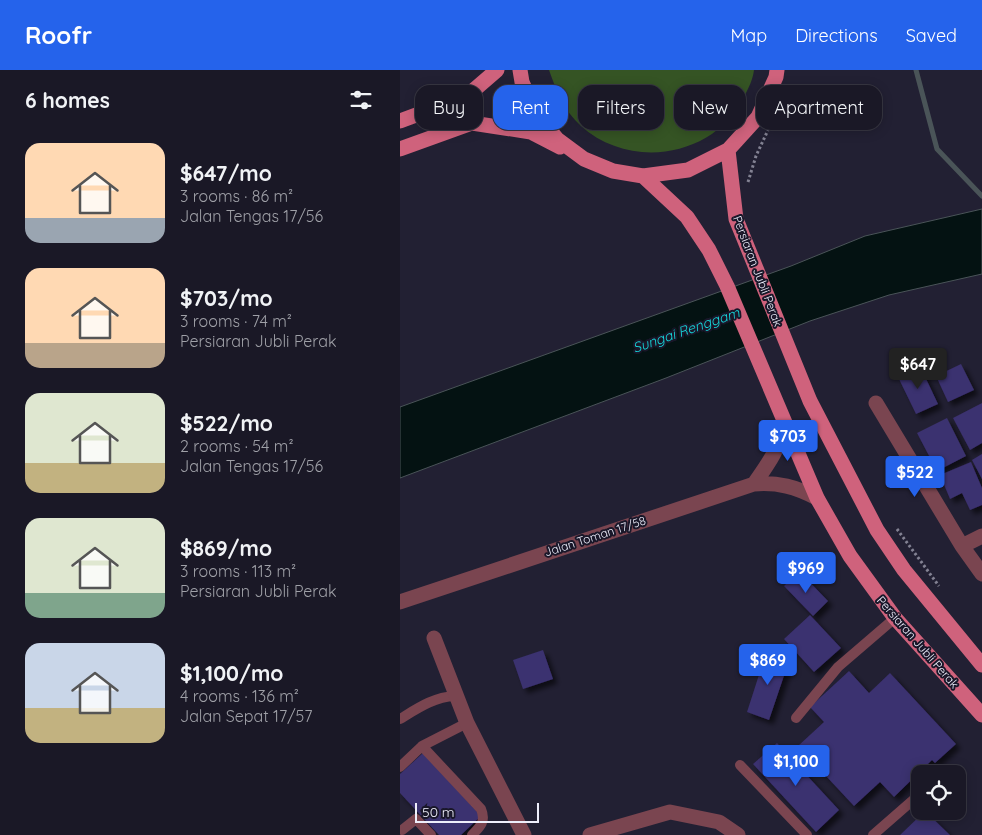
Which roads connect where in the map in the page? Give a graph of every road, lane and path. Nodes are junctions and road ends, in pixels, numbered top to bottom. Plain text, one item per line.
1 (497, 70) edge
2 (520, 70) edge
3 (777, 70) edge
4 (400, 121) edge
5 (769, 130) edge
6 (400, 149) edge
7 (728, 150) junction
8 (584, 159) junction
9 (643, 176) junction
10 (746, 188) dead end
11 (876, 404) dead end
12 (784, 424) junction
13 (754, 484) junction
14 (817, 498) junction
15 (894, 525) dead end
16 (982, 536) edge
17 (962, 546) junction
18 (982, 574) edge
19 (941, 588) dead end
20 (400, 602) edge
21 (895, 618) junction
22 (434, 638) dead end
23 (982, 664) edge
24 (455, 696) junction
25 (982, 715) edge
26 (796, 718) dead end
27 (400, 720) edge
28 (467, 723) junction
29 (422, 746) junction
30 (740, 765) dead end
31 (400, 768) edge
32 (911, 802) edge
33 (403, 831) edge
34 (431, 835) edge
35 (472, 835) edge
36 (524, 835) edge
37 (590, 835) edge
38 (738, 835) edge
39 (807, 835) edge
40 (873, 835) edge

1 - 4 main road
2 - 8 main road
3 - 7 main road
5 - 10 path
6 - 8 main road
7 - 9 main road
7 - 23 main road, Persiaran Jubli Perak
8 - 9 main road
9 - 12 main road, Persiaran Jubli Perak
11 - 17 street
12 - 13 street
12 - 14 main road, Persiaran Jubli Perak
13 - 14 street, Jalan Toman 17/58
13 - 20 street, Jalan Toman 17/58
14 - 21 main road, Persiaran Jubli Perak
15 - 19 path
16 - 17 street
17 - 18 street
21 - 25 main road, Persiaran Jubli Perak
21 - 26 lane
22 - 24 street
24 - 27 lane
24 - 28 street
28 - 29 lane
28 - 36 street
29 - 31 lane
29 - 35 lane
30 - 39 lane
32 - 40 lane
33 - 34 lane
37 - 38 street

